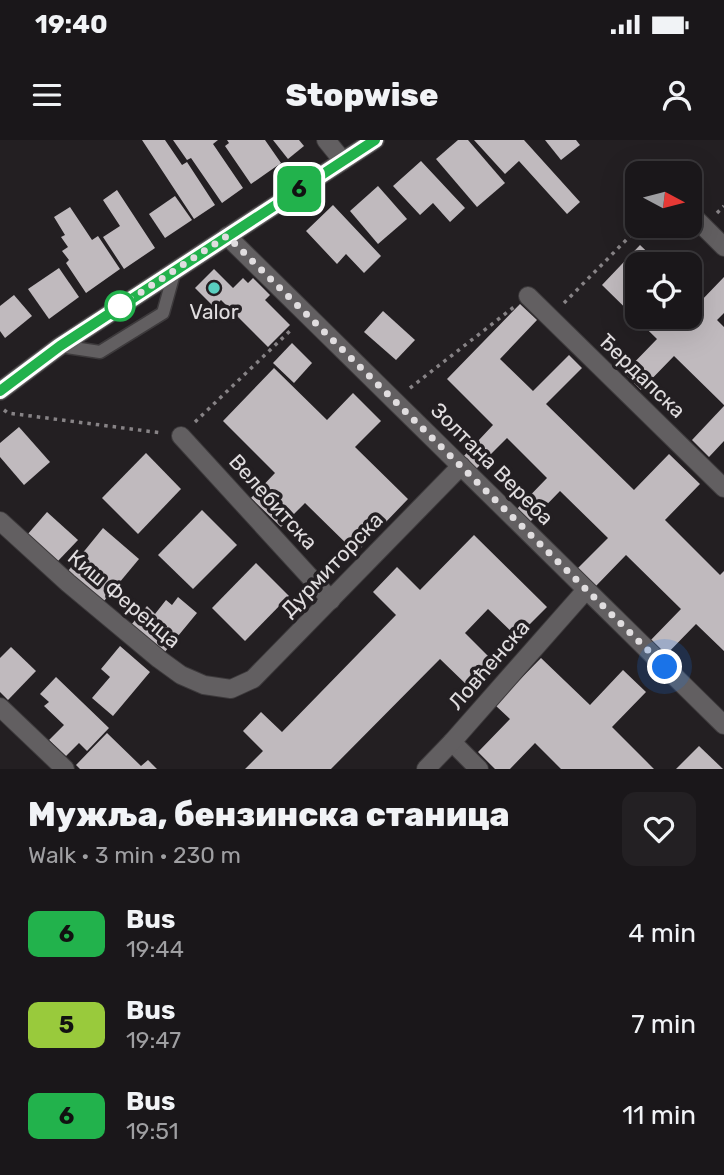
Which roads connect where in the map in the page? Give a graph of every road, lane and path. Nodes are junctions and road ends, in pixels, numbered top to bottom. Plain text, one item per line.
1 (326, 140) edge
2 (374, 140) edge
3 (343, 161) junction
4 (702, 225) edge
5 (227, 236) junction
6 (628, 238) edge
7 (724, 247) edge
8 (175, 270) junction
9 (528, 296) joint
10 (307, 315) junction
11 (550, 317) junction
12 (60, 346) junction
13 (0, 391) edge
14 (394, 400) junction
15 (0, 407) edge
16 (181, 436) junction
17 (461, 466) junction
18 (724, 488) edge
19 (0, 521) edge
20 (586, 590) junction
21 (331, 600) junction
22 (231, 690) joint
23 (0, 707) edge
24 (724, 725) edge
25 (452, 742) junction
26 (65, 769) edge
27 (426, 769) edge
28 (479, 769) edge

1 - 3 street
2 - 3 street
3 - 5 street
4 - 7 street
5 - 8 street
5 - 10 street, Золтана Вереба
6 - 11 path
8 - 12 street
8 - 12 lane
9 - 11 street, Ђердапска
9 - 14 path
10 - 14 street, Золтана Вереба
10 - 16 path
11 - 18 street, Ђердапска
12 - 13 street
14 - 17 street, Золтана Вереба
15 - 16 path
16 - 21 street, Велебитска
17 - 20 street, Золтана Вереба
17 - 21 street, Дурмиторска
19 - 22 street, Киш Ференца
20 - 24 street, Золтана Вереба
20 - 25 street, Ловћенска
21 - 22 street, Дурмиторска
23 - 26 street
25 - 27 street, Ловћенска
25 - 28 street

